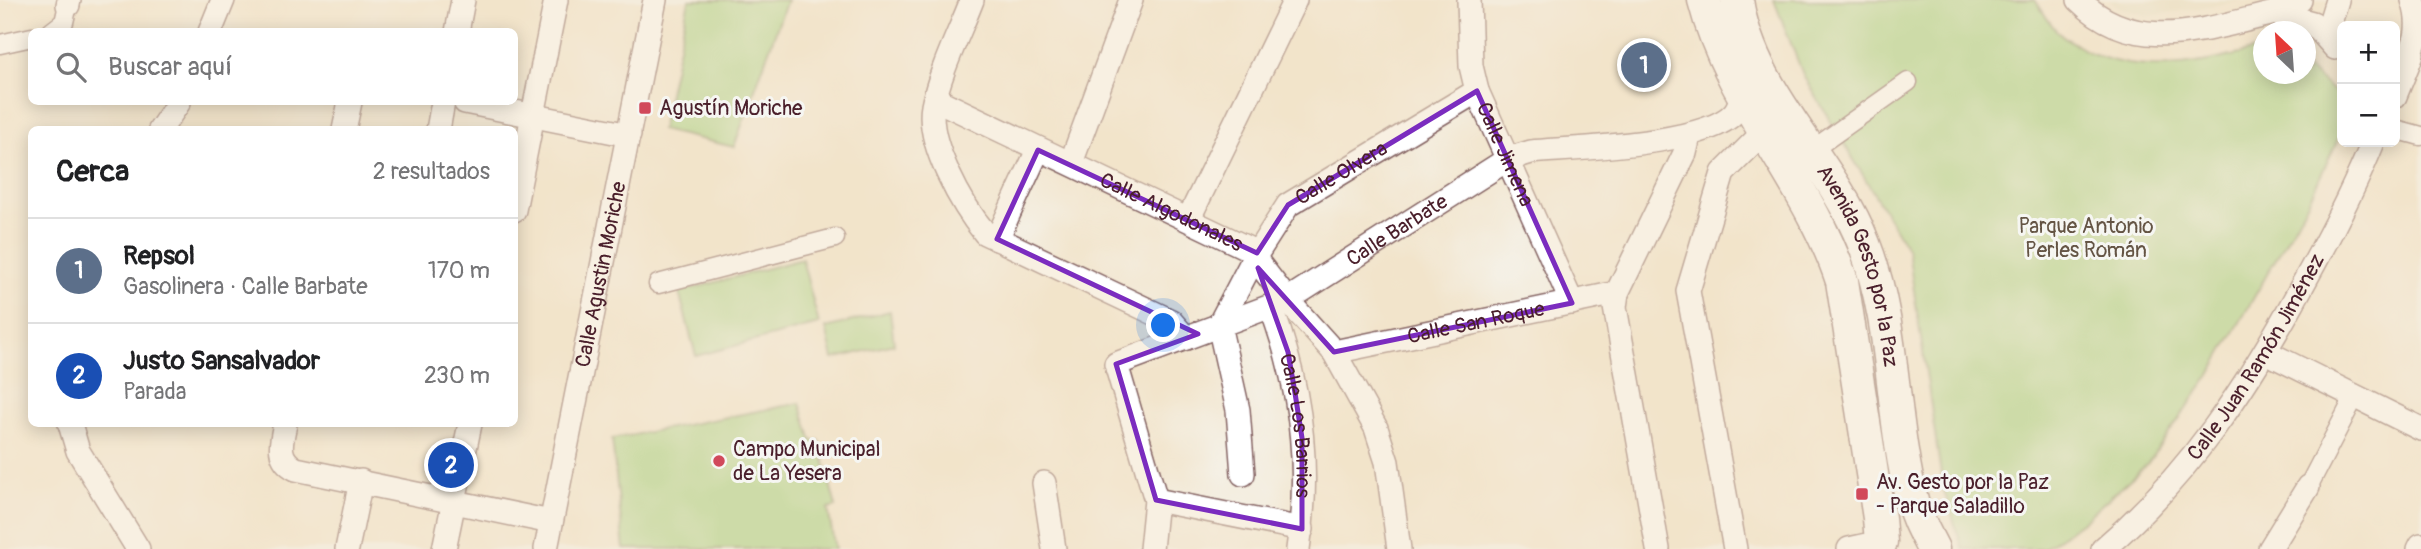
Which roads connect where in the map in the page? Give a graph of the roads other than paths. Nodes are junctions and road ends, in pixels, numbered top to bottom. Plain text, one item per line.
1 (223, 0) edge
2 (463, 0) edge
3 (556, 0) edge
4 (656, 0) edge
5 (972, 0) edge
6 (1131, 0) edge
7 (1295, 0) edge
8 (1469, 0) edge
9 (1704, 0) edge
10 (1737, 0) edge
11 (2079, 0) edge
12 (2300, 0) edge
13 (2337, 0) edge
14 (2413, 0) edge
15 (69, 3) edge
16 (2275, 13) junction
17 (56, 28) edge
18 (212, 28) edge
19 (458, 28) edge
20 (28, 38) edge
21 (2418, 39) edge
22 (0, 44) edge
23 (2337, 48) edge
24 (2337, 51) edge
25 (2400, 60) edge
26 (1908, 82) dead end
27 (2400, 84) edge
28 (1477, 91) junction
29 (1742, 93) junction
30 (935, 99) junction
31 (177, 105) edge
32 (349, 105) edge
33 (442, 105) edge
34 (480, 105) edge
35 (534, 116) junction
36 (163, 126) edge
37 (345, 126) edge
38 (439, 126) edge
39 (2400, 130) edge
40 (1763, 132) junction
41 (629, 135) junction
42 (1689, 136) junction
43 (2421, 136) edge
44 (2371, 147) edge
45 (1038, 150) junction
46 (1812, 150) junction
47 (1508, 159) junction
48 (1071, 163) junction
49 (518, 191) edge
50 (1189, 218) junction
51 (835, 238) dead end
52 (997, 239) junction
53 (1254, 258) junction
54 (658, 284) dead end
55 (1617, 293) junction
56 (1572, 303) junction
57 (1279, 304) junction
58 (1219, 325) junction
59 (1186, 338) junction
60 (1334, 352) junction
61 (2266, 352) junction
62 (2355, 396) junction
63 (71, 427) edge
64 (284, 427) edge
65 (469, 427) edge
66 (2421, 429) edge
67 (1243, 474) dead end
68 (360, 481) junction
69 (1044, 483) dead end
70 (2308, 487) joint
71 (454, 500) junction
72 (1156, 500) junction
73 (551, 522) junction
74 (1300, 539) edge
75 (1931, 544) edge
76 (1879, 545) edge
77 (138, 549) edge
78 (347, 549) edge
79 (444, 549) edge
80 (546, 549) edge
81 (1054, 549) edge
82 (1151, 549) edge
83 (1399, 549) edge
84 (1658, 549) edge
85 (1735, 549) edge
86 (1849, 549) edge
87 (2103, 549) edge
88 (2270, 549) edge

1 - 18 street
2 - 19 street
3 - 35 street
4 - 41 street, Calle Agustin Moriche
5 - 30 street
6 - 48 street
7 - 50 street
8 - 28 street, Calle Jimena
9 - 29 main road, Avenida Gesto por la Paz
10 - 46 main road, Avenida Gesto por la Paz
11 - 16 street
12 - 16 street
13 - 23 street
14 - 21 street
15 - 17 street
16 - 24 street
20 - 22 street
21 - 25 street
21 - 27 street
26 - 46 street
28 - 47 street, Calle Jimena
28 - 53 street, Calle Olvera
29 - 40 main road, Avenida Gesto por la Paz
29 - 42 street, Calle Barbate
30 - 45 street, Calle Algodonales
30 - 52 street
31 - 36 street
32 - 37 street
33 - 38 street
34 - 35 street
35 - 41 street
35 - 49 street
39 - 43 street
40 - 76 main road, Avenida Gesto por la Paz
40 - 85 street
41 - 73 street, Calle Agustin Moriche
42 - 47 street, Calle Barbate
42 - 55 street
44 - 61 street, Calle Juan Ramón Jiménez
45 - 48 street, Calle Algodonales
45 - 52 street
46 - 75 main road, Avenida Gesto por la Paz
47 - 56 street, Calle Jimena
47 - 57 street, Calle Barbate
48 - 50 street, Calle Algodonales
50 - 53 street, Calle Algodonales
51 - 54 street
52 - 59 street
53 - 57 street, Calle Algodonales
53 - 58 street, Calle Olvera
55 - 56 street, Calle San Roque
55 - 84 street
56 - 60 street, Calle San Roque
57 - 58 street, Calle Barbate
57 - 60 street, Calle Algodonales
57 - 74 street, Calle Los Barrios
58 - 59 street, Calle Barbate
58 - 67 street
59 - 72 street, Calle Barbate
60 - 83 street, Calle Algodonales
61 - 62 street
61 - 87 street, Calle Juan Ramón Jiménez
62 - 66 street
62 - 70 street
63 - 77 street
64 - 68 street
65 - 71 street
68 - 71 street
68 - 78 street
69 - 81 street
70 - 88 street
71 - 73 street
71 - 79 street
72 - 74 street
72 - 82 street
73 - 80 street, Calle Agustin Moriche
75 - 76 main road
76 - 86 street

